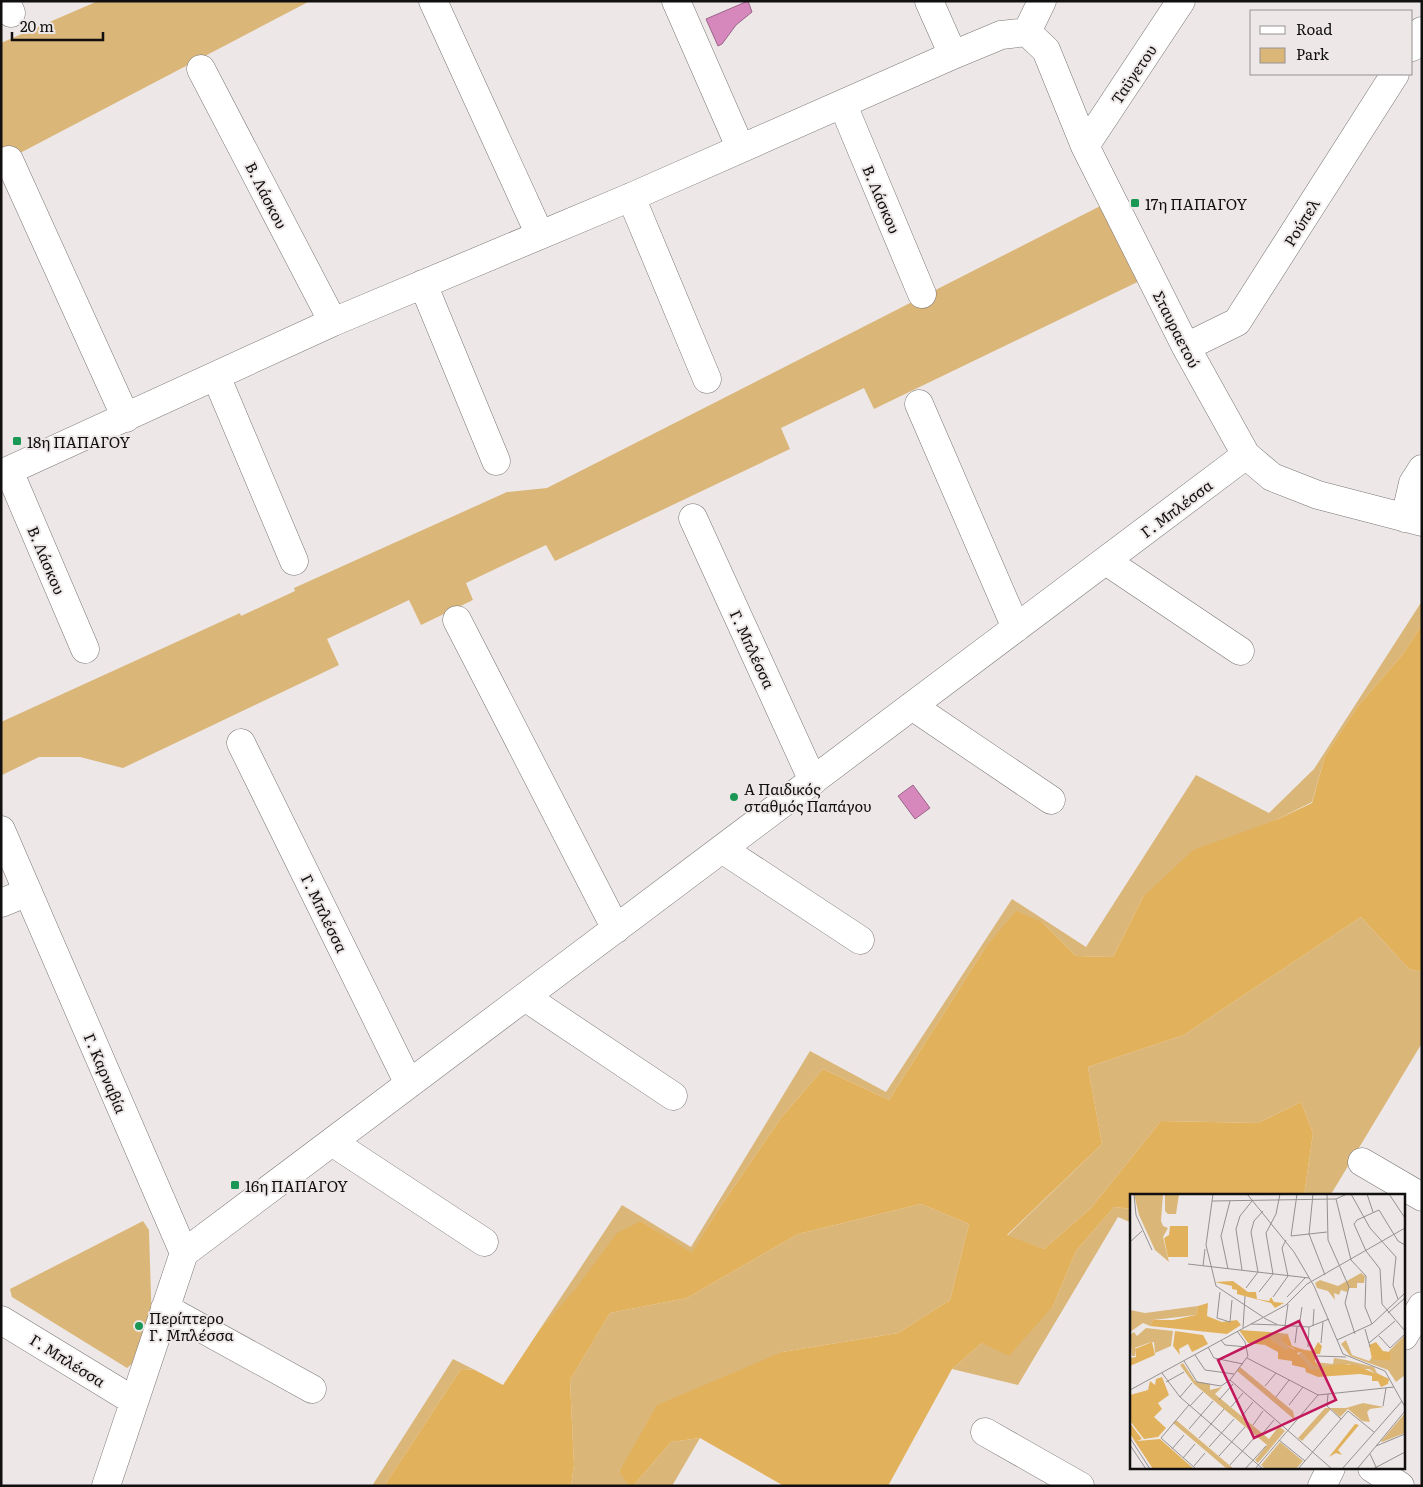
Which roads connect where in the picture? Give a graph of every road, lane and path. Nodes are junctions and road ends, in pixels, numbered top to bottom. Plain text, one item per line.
1 (432, 1) edge
2 (676, 1) edge
3 (930, 1) edge
4 (1042, 1) edge
5 (1181, 1) edge
6 (1422, 31) edge
7 (1027, 32) junction
8 (1413, 45) edge
9 (953, 55) junction
10 (201, 68) dead end
11 (1394, 75) edge
12 (843, 105) junction
13 (1085, 146) junction
14 (740, 147) junction
15 (9, 160) dead end
16 (631, 197) junction
17 (540, 235) junction
18 (424, 284) junction
19 (922, 294) dead end
20 (333, 322) junction
21 (1186, 348) junction
22 (216, 376) junction
23 (706, 379) dead end
24 (918, 404) dead end
25 (126, 418) junction
26 (1246, 455) junction
27 (496, 461) dead end
28 (1422, 469) edge
29 (5, 472) edge
30 (693, 518) dead end
31 (1414, 520) edge
32 (294, 561) dead end
33 (1106, 561) junction
34 (457, 620) dead end
35 (1016, 628) junction
36 (85, 649) dead end
37 (1240, 652) dead end
38 (912, 706) junction
39 (241, 743) dead end
40 (813, 780) junction
41 (1051, 800) dead end
42 (1, 830) edge
43 (722, 849) junction
44 (28, 892) junction
45 (1, 903) edge
46 (616, 929) junction
47 (860, 940) dead end
48 (525, 997) junction
49 (409, 1084) junction
50 (673, 1096) dead end
51 (332, 1142) junction
52 (1362, 1162) dead end
53 (1422, 1197) edge
54 (484, 1242) dead end
55 (184, 1253) junction
56 (1422, 1306) edge
57 (165, 1308) junction
58 (1, 1320) edge
59 (1406, 1333) edge
60 (312, 1389) dead end
61 (134, 1401) junction
62 (985, 1432) dead end
63 (1330, 1470) edge
64 (1375, 1470) edge
65 (106, 1486) edge
66 (1080, 1486) edge
67 (1322, 1486) edge
68 (1400, 1486) edge

1 - 17 street
2 - 14 street
3 - 9 street
4 - 7 street
5 - 13 street, Ταϋγετου
6 - 8 street
7 - 9 street, Β. Λάσκου
7 - 13 street, Σταυραετού
9 - 12 street, Β. Λάσκου
10 - 20 street, Β. Λάσκου
11 - 21 street, Ρούπελ
12 - 14 street, Β. Λάσκου
12 - 19 street, Β. Λάσκου
13 - 21 street, Σταυραετού
14 - 16 street, Β. Λάσκου
15 - 25 street
16 - 17 street, Β. Λάσκου
16 - 23 street
17 - 18 street, Β. Λάσκου
18 - 20 street, Β. Λάσκου
18 - 27 street
20 - 22 street, Β. Λάσκου
21 - 26 street, Σταυραετού
22 - 25 street, Β. Λάσκου
22 - 32 street
24 - 35 street
25 - 29 street, Β. Λάσκου
26 - 31 street, Σταυραετού
26 - 33 street, Γ. Μπλέσσα
28 - 31 street
29 - 36 street, Β. Λάσκου
30 - 40 street, Γ. Μπλέσσα
33 - 35 street, Γ. Μπλέσσα
33 - 37 street
34 - 46 street
35 - 38 street, Γ. Μπλέσσα
38 - 40 street, Γ. Μπλέσσα
38 - 41 street
39 - 49 street, Γ. Μπλέσσα
40 - 43 street, Γ. Μπλέσσα
42 - 44 street, Γ. Καρναβία
43 - 46 street, Γ. Μπλέσσα
43 - 47 street
44 - 45 street
44 - 55 street, Γ. Καρναβία
46 - 48 street, Γ. Μπλέσσα
48 - 49 street, Γ. Μπλέσσα
48 - 50 street
49 - 51 street, Γ. Μπλέσσα
51 - 54 street
51 - 55 street, Γ. Μπλέσσα
52 - 53 street
55 - 57 street
56 - 59 street
57 - 60 street
57 - 61 street
58 - 61 street, Γ. Μπλέσσα
61 - 65 street
62 - 66 street
63 - 67 street
64 - 68 street

